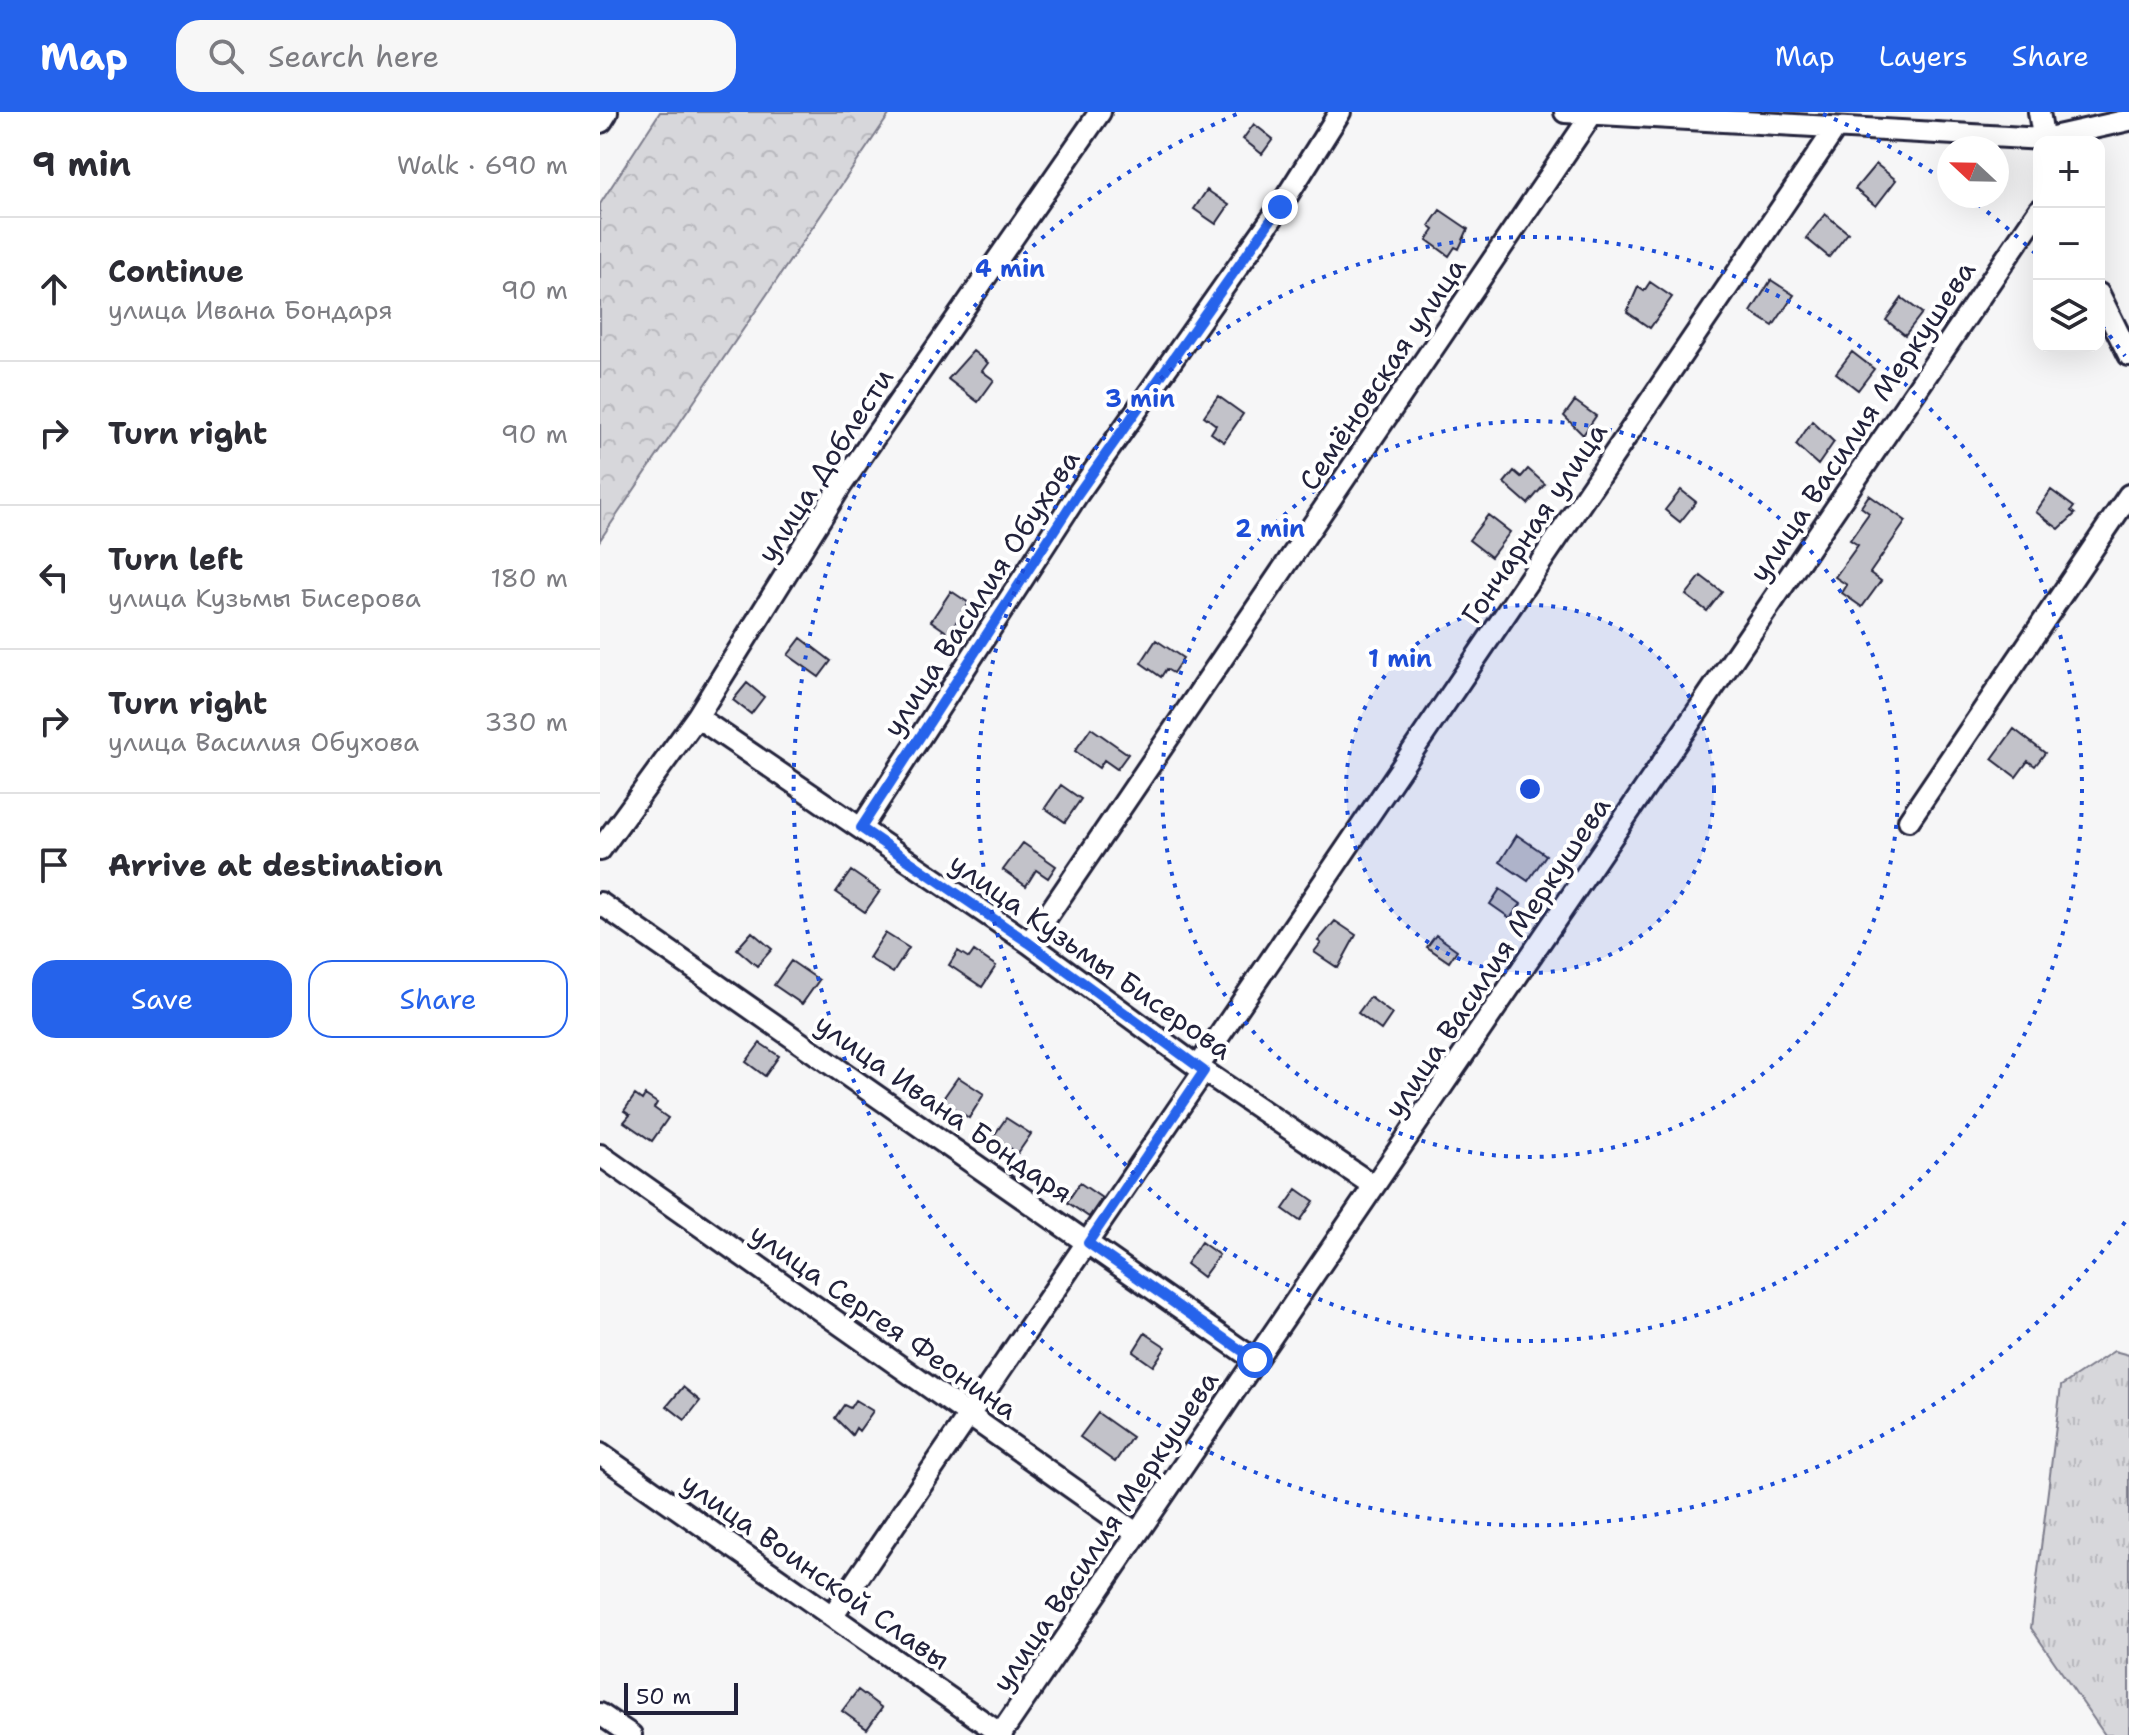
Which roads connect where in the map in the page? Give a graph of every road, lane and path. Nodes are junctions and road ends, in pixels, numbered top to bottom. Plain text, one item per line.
1 (605, 112) edge
2 (1100, 112) edge
3 (1340, 112) edge
4 (1565, 112) edge
5 (2039, 112) edge
6 (1592, 114) junction
7 (1805, 119) edge
8 (600, 120) edge
9 (2129, 120) edge
10 (1835, 129) junction
11 (2043, 136) edge
12 (2064, 136) edge
13 (2033, 140) edge
14 (2033, 219) edge
15 (2105, 306) edge
16 (2129, 355) edge
17 (2129, 495) edge
18 (697, 717) junction
19 (1909, 820) dead end
20 (861, 828) junction
21 (600, 850) edge
22 (600, 903) edge
23 (1029, 943) junction
24 (1201, 1069) junction
25 (600, 1155) edge
26 (1374, 1186) junction
27 (1088, 1243) junction
28 (1255, 1360) junction
29 (969, 1415) junction
30 (600, 1454) edge
31 (1136, 1533) junction
32 (832, 1616) junction
33 (600, 1714) edge
34 (631, 1735) edge
35 (1001, 1735) edge

1 - 8 main road
2 - 18 street, улица Доблести
3 - 20 street, улица Василия Обухова
4 - 6 street
5 - 11 street
6 - 7 street
6 - 23 street, Семёновская улица
7 - 10 street
9 - 12 street
10 - 13 street
10 - 24 street, Гончарная улица
14 - 26 street, улица Василия Меркушева
15 - 16 street
17 - 19 street
18 - 20 street, улица Кузьмы Бисерова
18 - 21 street, улица Доблести
20 - 23 street, улица Кузьмы Бисерова
22 - 27 street, улица Ивана Бондаря
23 - 24 street, улица Кузьмы Бисерова
24 - 26 street, улица Кузьмы Бисерова
24 - 27 street, Гончарная улица
25 - 29 street, улица Сергея Феонина
26 - 28 street, улица Василия Меркушева
27 - 28 street, улица Ивана Бондаря
27 - 29 street, Гончарная улица
28 - 31 street, улица Василия Меркушева
29 - 31 street, улица Сергея Феонина
29 - 32 street, Гончарная улица
30 - 32 street, улица Воинской Славы
31 - 35 street, улица Василия Меркушева
32 - 35 street, улица Воинской Славы
33 - 34 street

